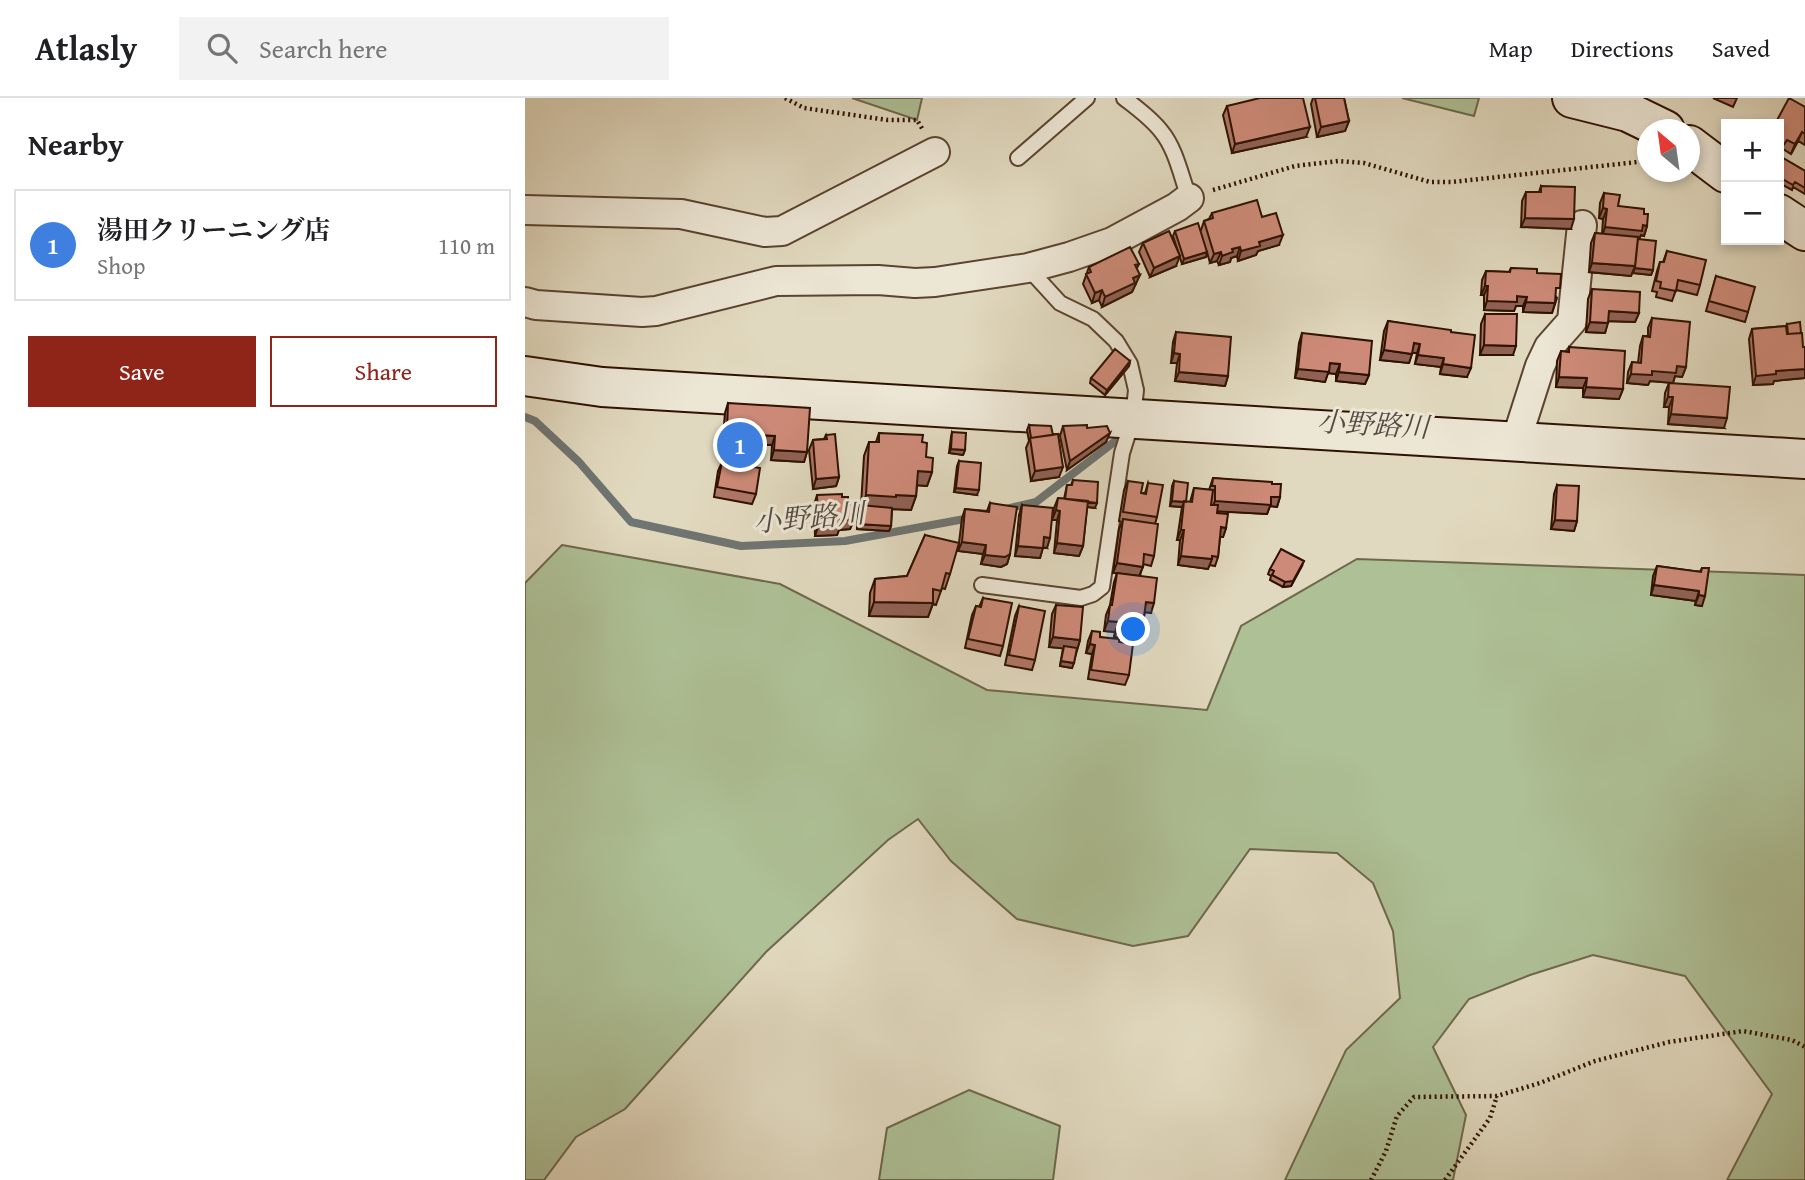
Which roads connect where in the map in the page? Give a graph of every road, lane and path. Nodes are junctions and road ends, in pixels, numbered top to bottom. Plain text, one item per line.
1 (785, 98) edge
2 (1087, 98) edge
3 (1124, 98) edge
4 (1571, 98) edge
5 (1642, 119) edge
6 (888, 120) dead end
7 (935, 152) dead end
8 (1700, 153) edge
9 (1018, 158) dead end
10 (1637, 162) edge
11 (1721, 169) edge
12 (1189, 198) junction
13 (525, 210) edge
14 (1784, 217) edge
15 (1582, 226) dead end
16 (1805, 231) edge
17 (1028, 268) junction
18 (525, 303) edge
19 (525, 376) edge
20 (1133, 418) junction
21 (1516, 441) junction
22 (1805, 459) edge
23 (982, 584) dead end
24 (1805, 1047) edge
25 (1497, 1096) junction
26 (1371, 1180) edge
27 (1445, 1180) edge

1 - 6 path
2 - 9 lane
3 - 12 lane
4 - 5 street
7 - 13 street
8 - 11 street
10 - 12 path
12 - 17 street
14 - 16 street
15 - 21 street
17 - 18 street
17 - 20 lane
19 - 20 street
20 - 21 street
20 - 23 lane
21 - 22 street
24 - 25 path
25 - 26 path
25 - 27 path

